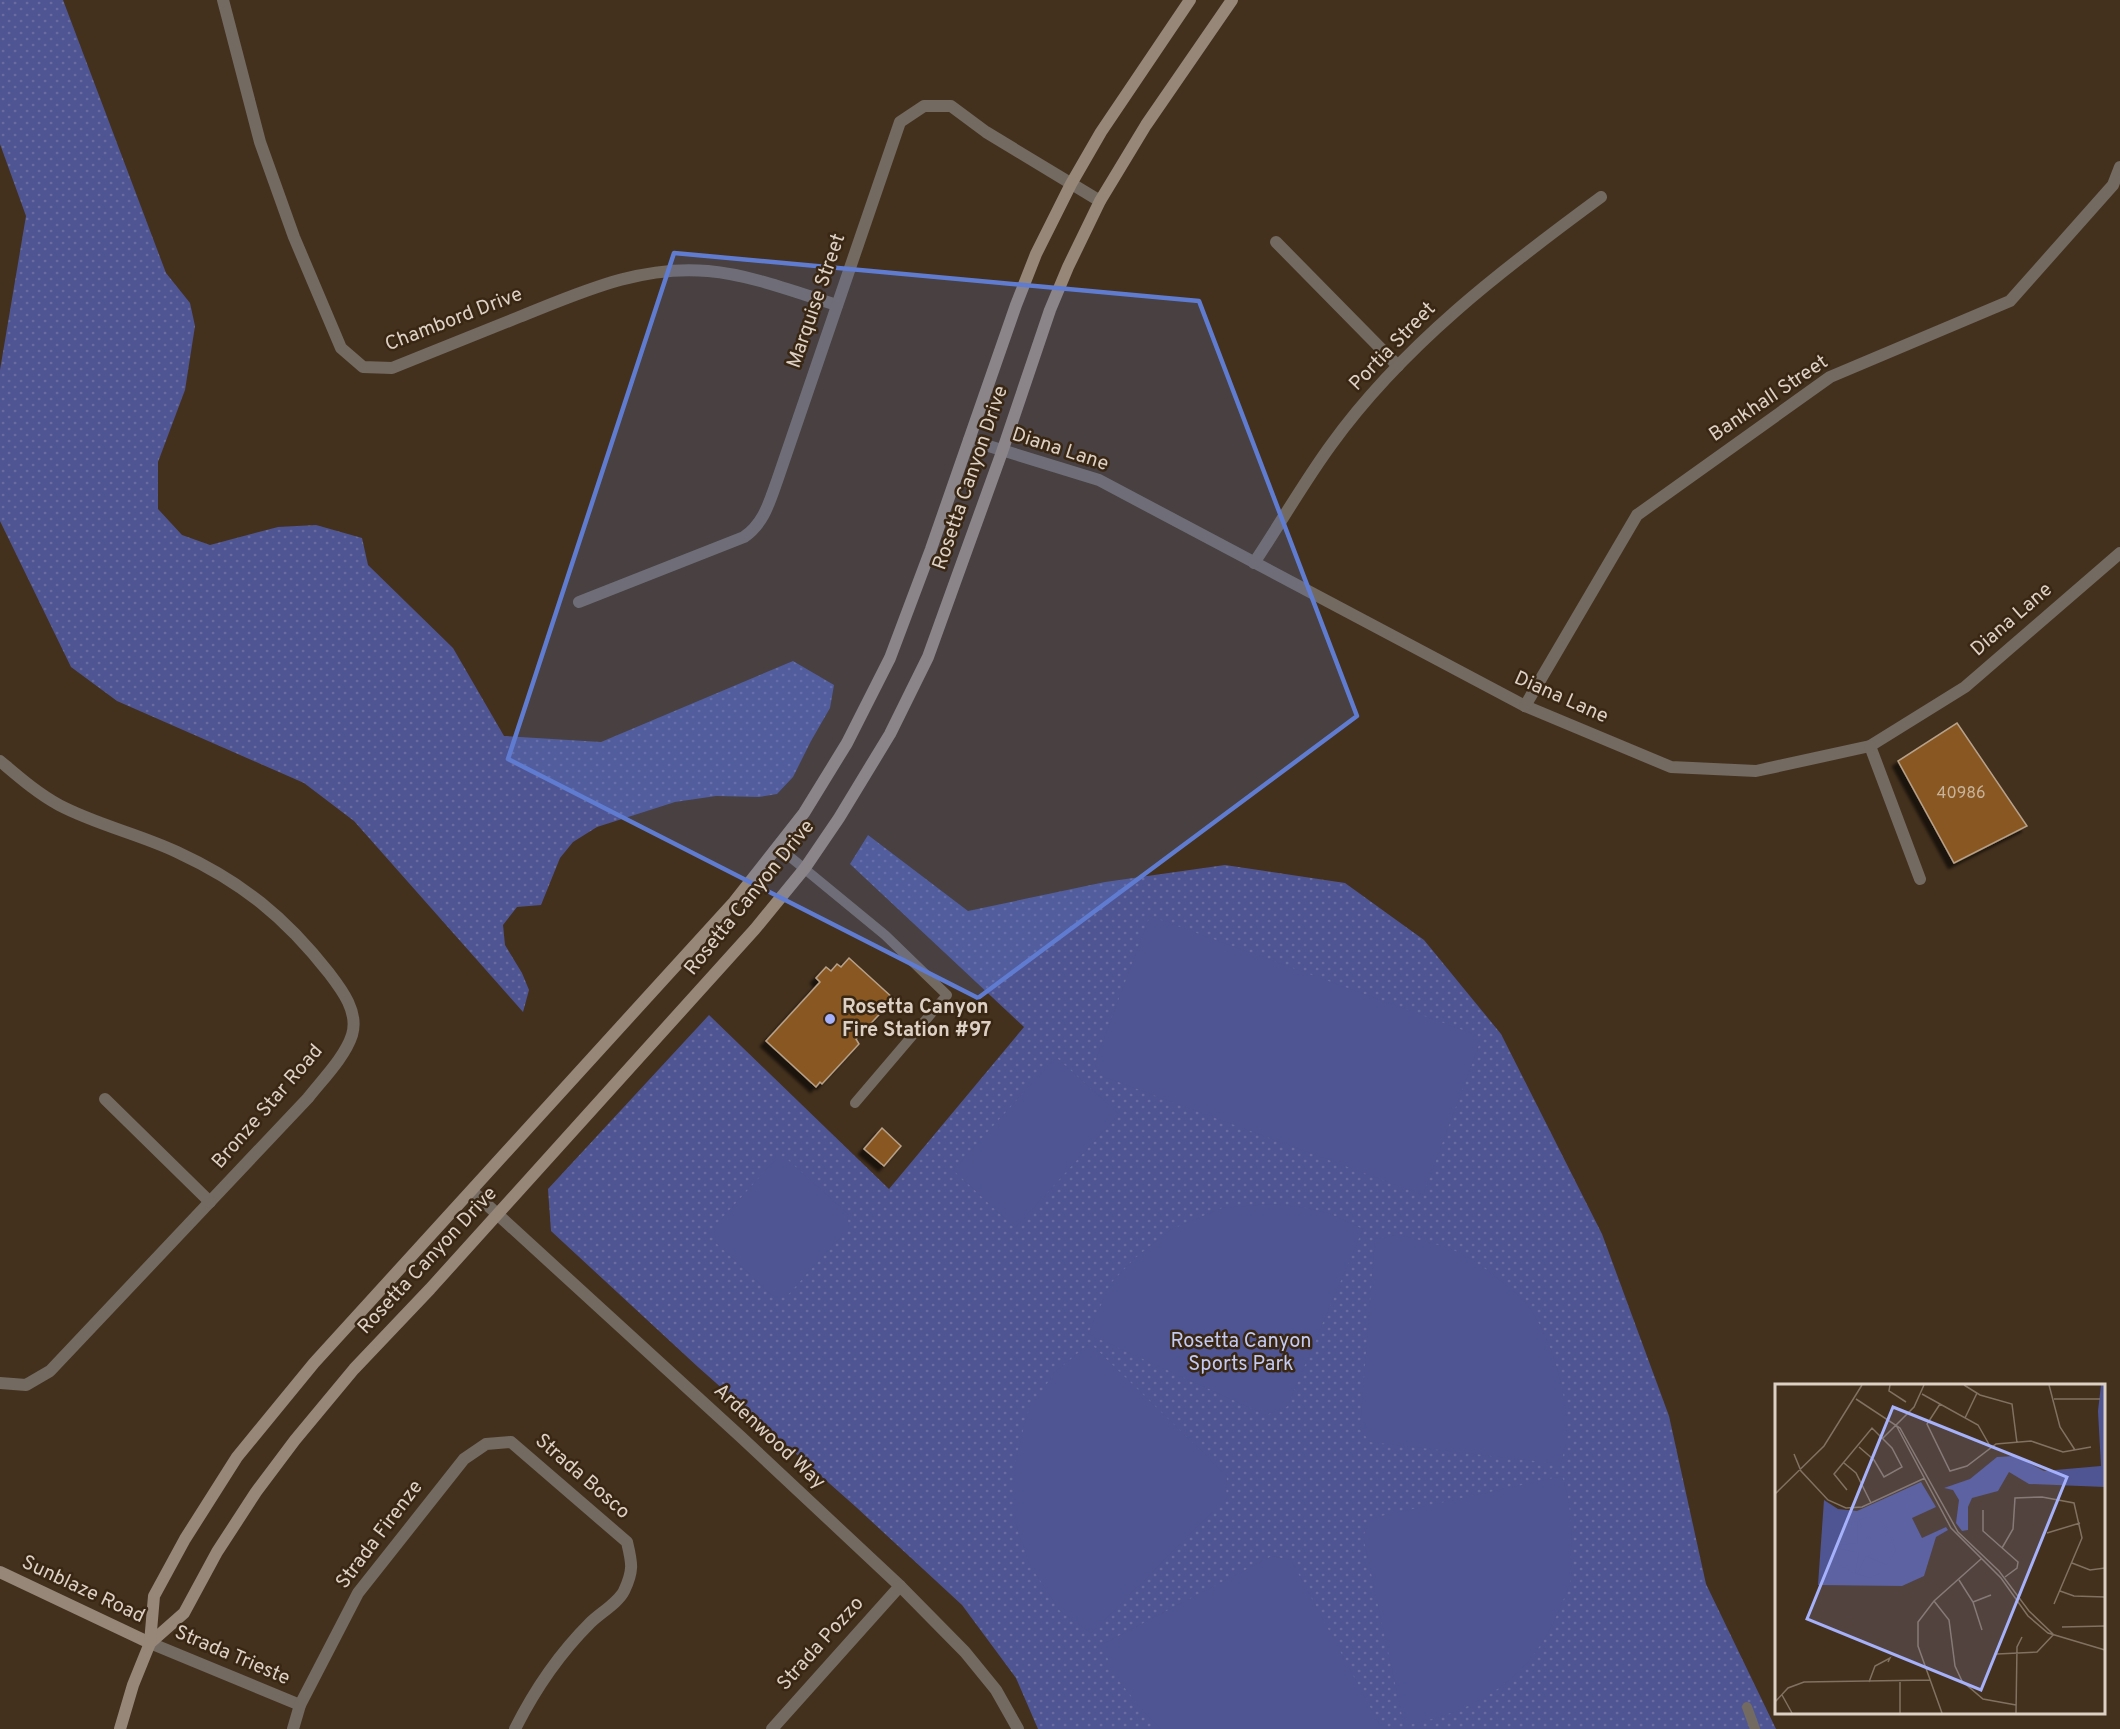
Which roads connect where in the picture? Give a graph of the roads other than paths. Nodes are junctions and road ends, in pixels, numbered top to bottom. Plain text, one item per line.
1 (223, 0) edge
2 (1190, 0) edge
3 (1232, 0) edge
4 (2120, 167) edge
5 (1071, 184) junction
6 (1601, 197) dead end
7 (1100, 201) junction
8 (1276, 242) dead end
9 (837, 305) junction
10 (1398, 366) junction
11 (969, 441) junction
12 (1002, 452) junction
13 (2120, 553) edge
14 (1254, 563) junction
15 (579, 602) dead end
16 (1525, 706) junction
17 (1870, 746) junction
18 (0, 761) edge
19 (777, 847) junction
20 (805, 868) junction
21 (1920, 879) dead end
22 (105, 1099) dead end
23 (855, 1103) dead end
24 (472, 1191) junction
25 (210, 1202) junction
26 (497, 1214) junction
27 (0, 1383) edge
28 (486, 1444) joint
29 (0, 1572) edge
30 (900, 1586) junction
31 (150, 1643) junction
32 (300, 1705) junction
33 (1747, 1707) dead end
34 (120, 1729) edge
35 (293, 1729) edge
36 (515, 1729) edge
37 (772, 1729) edge
38 (1018, 1729) edge
39 (1755, 1729) edge

1 - 9 street, Chambord Drive
2 - 5 street, Rosetta Canyon Drive
3 - 7 street, Rosetta Canyon Drive
4 - 16 street, Bankhall Street
5 - 7 street, Marquise Street
5 - 9 street, Marquise Street
5 - 11 street, Rosetta Canyon Drive
6 - 10 street, Portia Street
7 - 12 street, Rosetta Canyon Drive
8 - 10 street
9 - 15 street, Marquise Street
10 - 14 street, Portia Street
11 - 12 street, Diana Lane
11 - 19 street, Rosetta Canyon Drive
12 - 14 street, Diana Lane
12 - 20 street, Rosetta Canyon Drive
13 - 17 street, Diana Lane
14 - 16 street, Diana Lane
16 - 17 street, Diana Lane
17 - 21 street
18 - 25 street, Bronze Star Road
19 - 20 lane
19 - 24 street, Rosetta Canyon Drive
20 - 23 lane
20 - 26 street, Rosetta Canyon Drive
22 - 25 street
24 - 26 street, Ardenwood Way
24 - 31 street, Rosetta Canyon Drive
25 - 27 street, Bronze Star Road
26 - 30 street, Ardenwood Way
26 - 31 street, Rosetta Canyon Drive
28 - 32 street, Strada Firenze
28 - 36 street, Strada Bosco
29 - 31 street, Sunblaze Road
30 - 37 street, Strada Pozzo
30 - 38 street, Ardenwood Way
31 - 32 street, Strada Trieste
31 - 34 street, Rosetta Canyon Drive
32 - 35 street, Strada Firenze
33 - 39 lane

